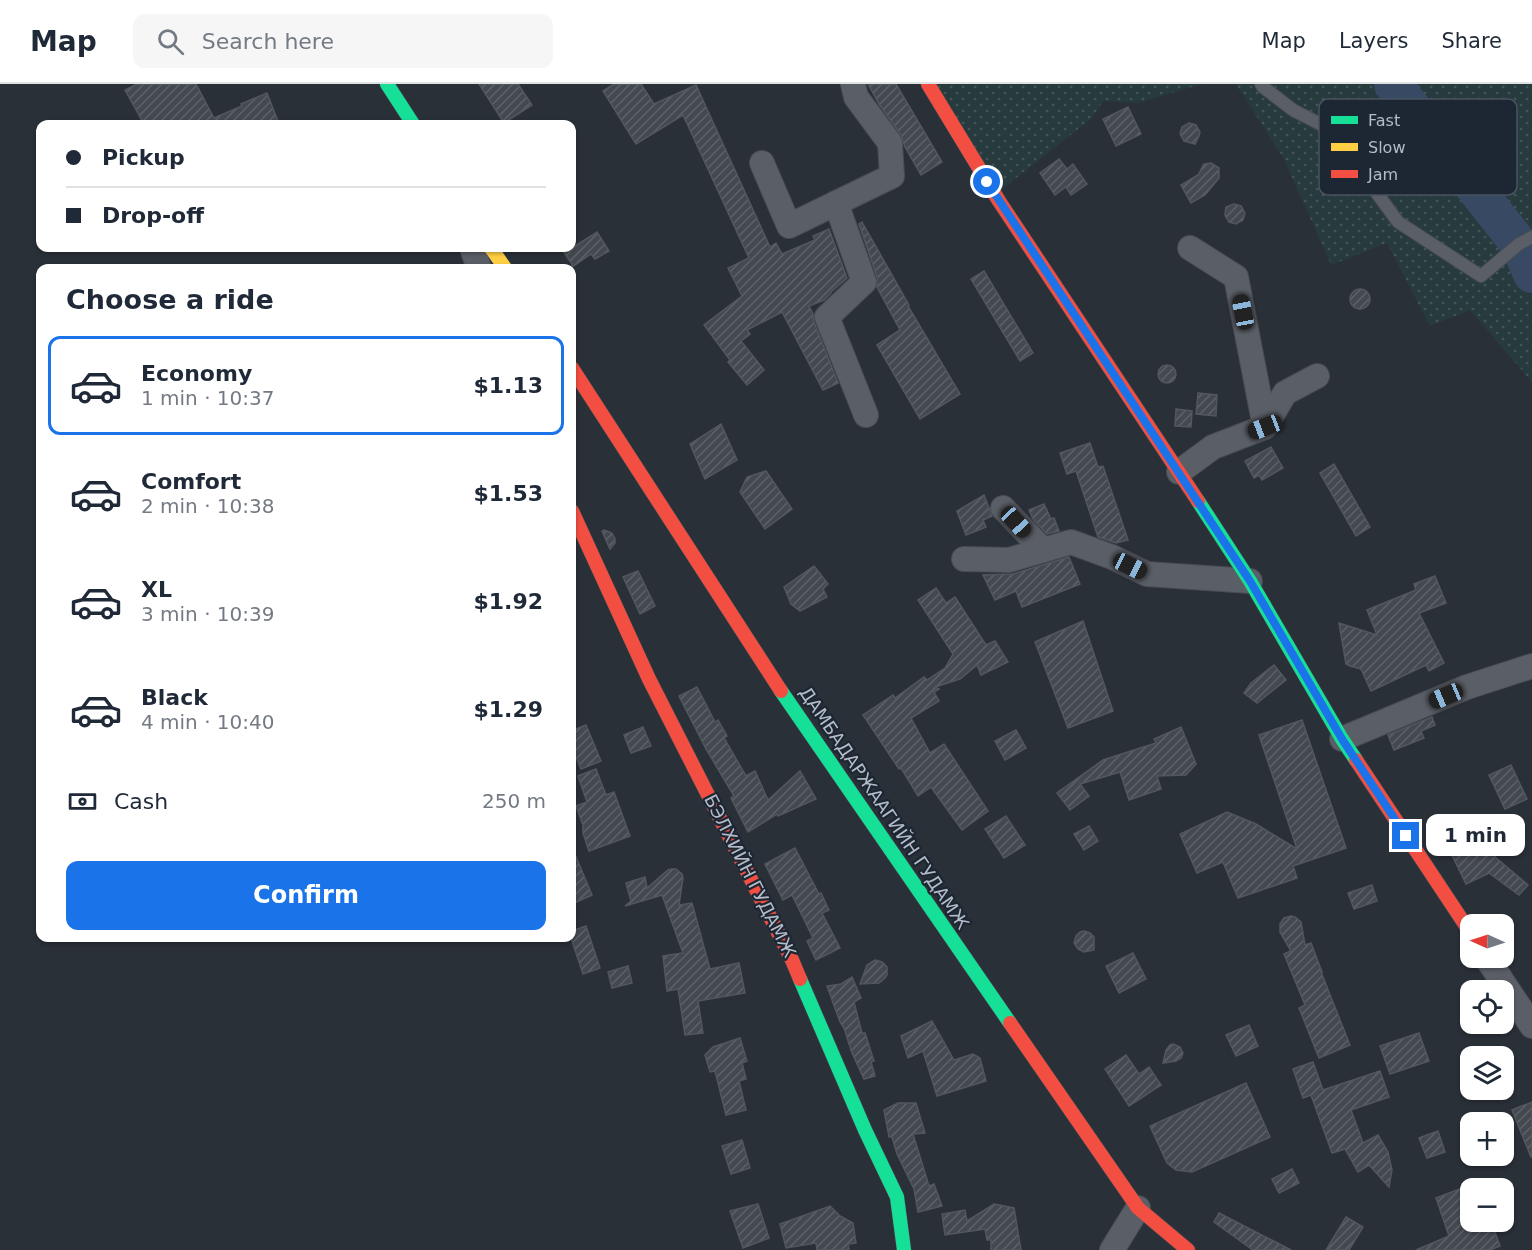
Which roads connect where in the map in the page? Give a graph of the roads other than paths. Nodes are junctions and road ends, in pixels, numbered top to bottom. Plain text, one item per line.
1 (387, 84) edge
2 (852, 84) edge
3 (927, 84) edge
4 (1261, 84) edge
5 (410, 120) edge
6 (1319, 123) edge
7 (762, 163) dead end
8 (1378, 195) edge
9 (836, 203) junction
10 (1532, 237) edge
11 (1190, 248) dead end
12 (576, 374) edge
13 (1317, 376) dead end
14 (866, 415) dead end
15 (1265, 427) junction
16 (1179, 472) junction
17 (1003, 508) dead end
18 (576, 520) edge
19 (1043, 550) junction
20 (964, 559) dead end
21 (1250, 581) junction
22 (1532, 666) edge
23 (1342, 739) junction
24 (1460, 917) edge
25 (1493, 968) edge
26 (1532, 1026) edge
27 (1138, 1208) junction
28 (904, 1250) edge
29 (1112, 1250) edge
30 (1188, 1250) edge

1 - 5 street
2 - 9 street
3 - 16 street
4 - 6 lane
7 - 9 street
8 - 10 lane
9 - 14 street
11 - 15 street
12 - 27 street, ДАМБАДАРЖААГИЙН ГУДАМЖ
13 - 15 street
15 - 16 street
16 - 21 street
17 - 19 street
18 - 28 street, БЭЛХИЙН ГУДАМЖ
19 - 20 street
19 - 21 street
21 - 23 street
22 - 23 street
23 - 24 street
25 - 26 street
27 - 29 street
27 - 30 street, ДАМБАДАРЖААГИЙН ГУДАМЖ

